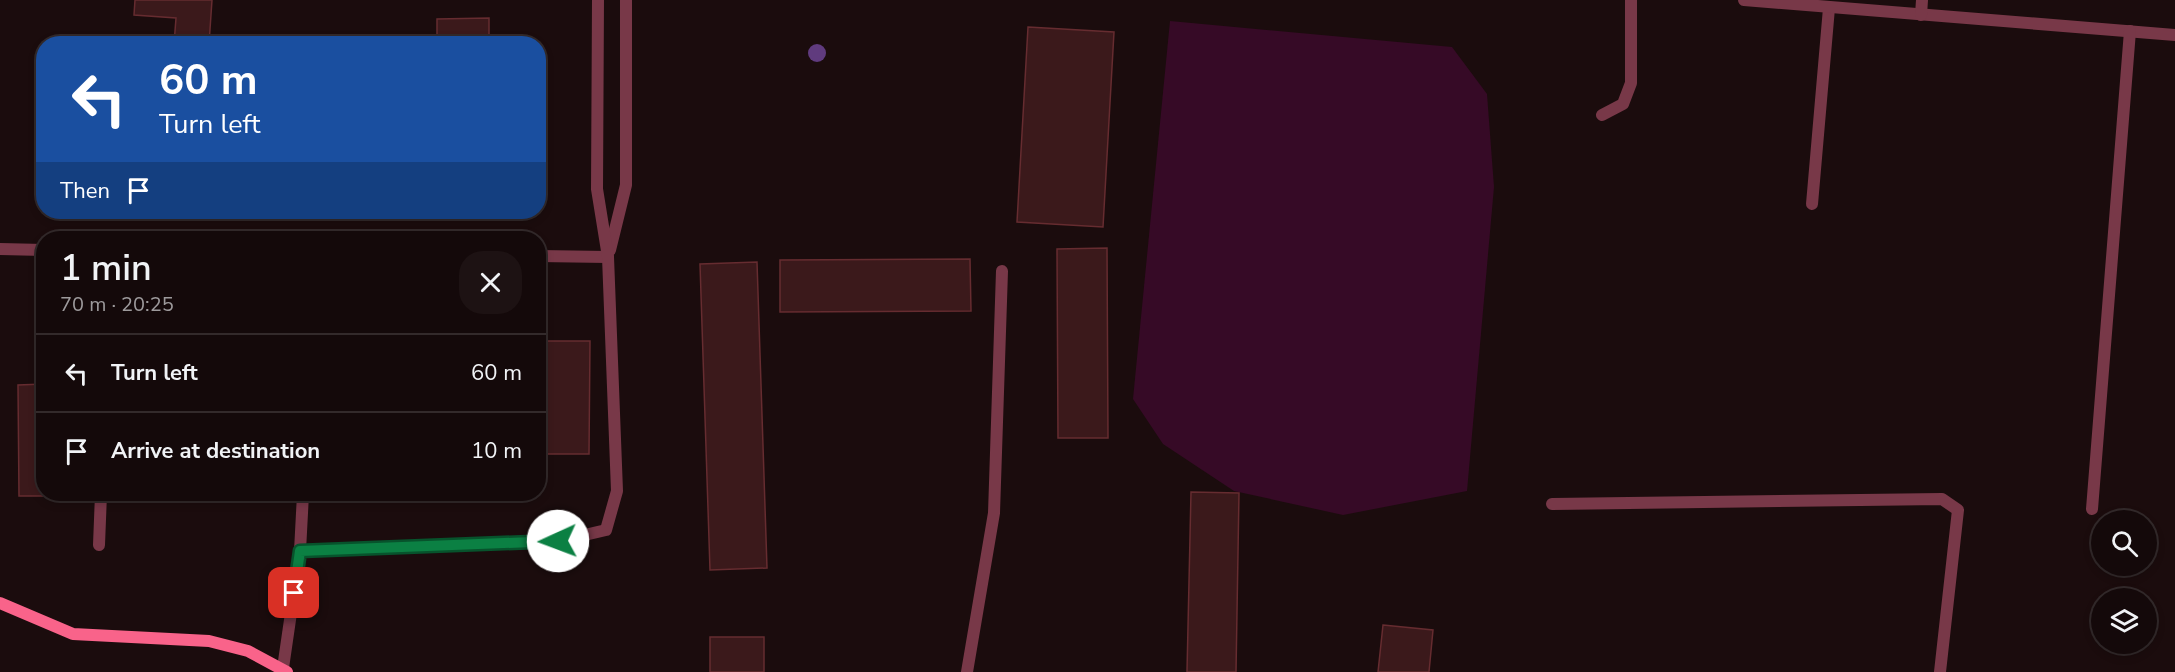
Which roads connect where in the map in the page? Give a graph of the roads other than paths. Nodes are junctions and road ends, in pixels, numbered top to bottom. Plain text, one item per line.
1 (598, 0) edge
2 (626, 0) edge
3 (1631, 0) edge
4 (1744, 0) edge
5 (1922, 0) edge
6 (1773, 2) edge
7 (1829, 8) junction
8 (1921, 15) junction
9 (2130, 31) junction
10 (2175, 35) edge
11 (1602, 115) dead end
12 (1812, 204) dead end
13 (0, 249) edge
14 (36, 250) edge
15 (546, 256) edge
16 (608, 257) junction
17 (1002, 271) dead end
18 (101, 501) edge
19 (303, 501) edge
20 (1552, 504) dead end
21 (2092, 509) dead end
22 (99, 545) dead end
23 (300, 551) junction
24 (0, 603) edge
25 (285, 670) edge
26 (967, 672) edge
27 (1940, 672) edge

1 - 16 street
2 - 16 street
3 - 11 street
4 - 6 street
5 - 8 street
6 - 7 street
7 - 8 street
7 - 12 street
8 - 9 street
9 - 10 street
9 - 21 street
13 - 14 street
15 - 16 street
16 - 23 street
17 - 26 street
18 - 22 street
19 - 23 street
20 - 27 street
23 - 25 street
24 - 25 main road

